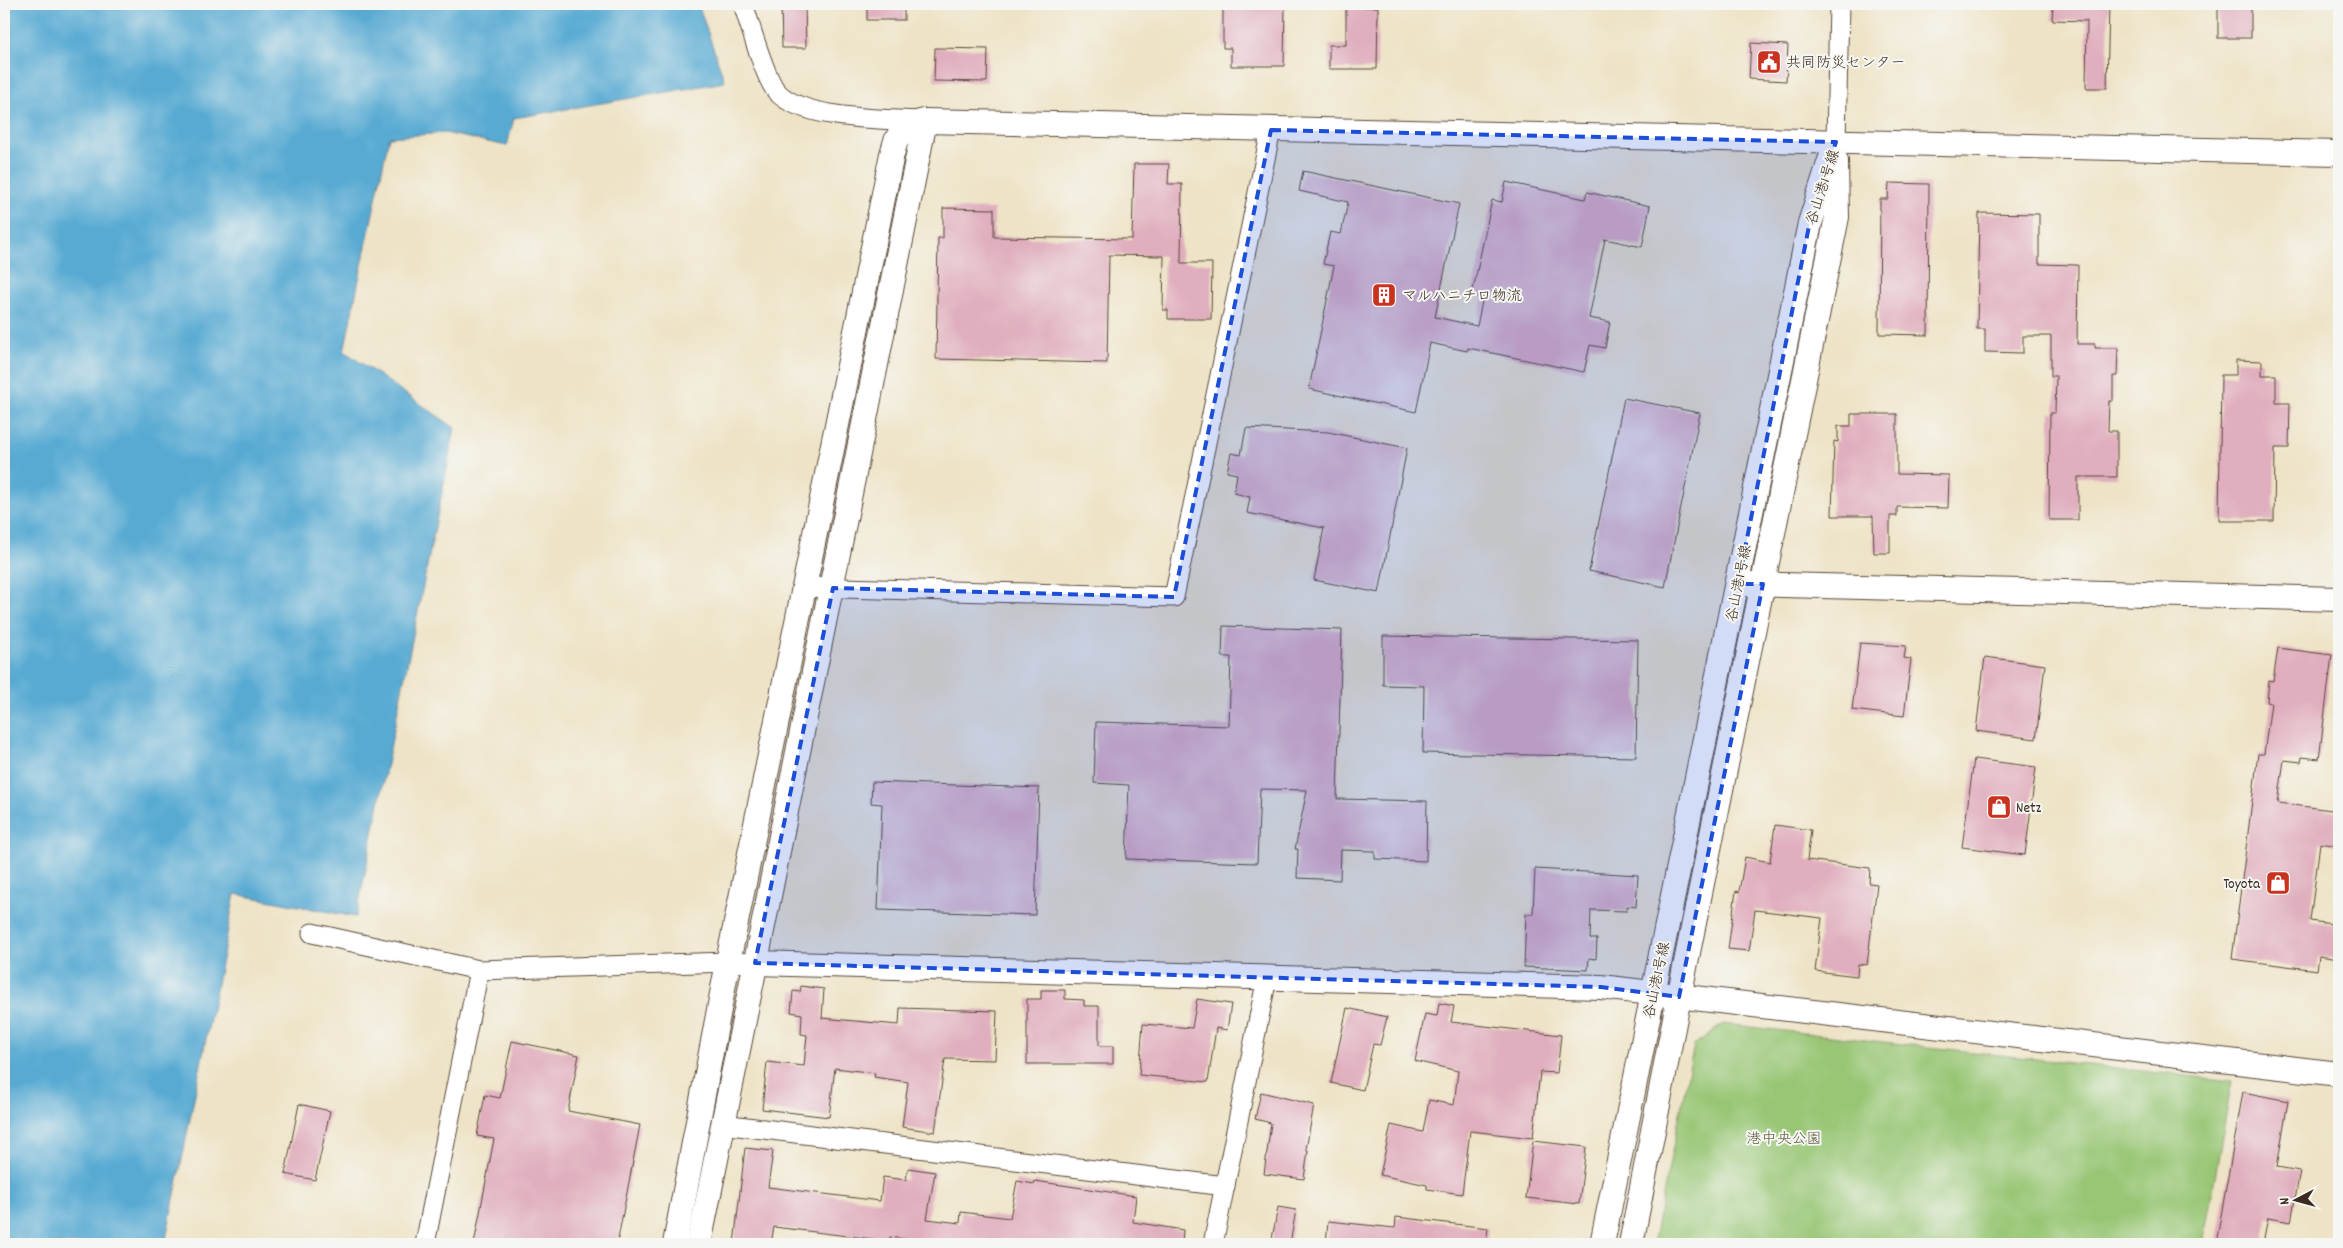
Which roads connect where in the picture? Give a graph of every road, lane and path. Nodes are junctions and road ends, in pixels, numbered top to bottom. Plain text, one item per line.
1 (743, 4) edge
2 (1839, 4) edge
3 (925, 121) junction
4 (1270, 130) junction
5 (1836, 142) junction
6 (2339, 153) edge
7 (1738, 584) junction
8 (1762, 584) junction
9 (805, 587) junction
10 (833, 588) junction
11 (2339, 599) edge
12 (312, 933) dead end
13 (728, 962) junction
14 (755, 963) junction
15 (479, 970) junction
16 (1267, 978) junction
17 (1654, 994) junction
18 (1679, 997) junction
19 (2339, 1074) edge
20 (722, 1124) junction
21 (1225, 1186) junction
22 (425, 1244) edge
23 (675, 1244) edge
24 (699, 1244) edge
25 (1213, 1244) edge
26 (1602, 1244) edge
27 (1631, 1244) edge

1 - 3 street
2 - 5 street
3 - 4 street
3 - 9 street
3 - 10 street
4 - 5 street
4 - 10 street
5 - 6 street
5 - 7 street, 谷山港1号線
5 - 8 street, 谷山港1号線
7 - 8 street
7 - 17 street, 谷山港1号線
8 - 11 street
8 - 18 street, 谷山港1号線
9 - 10 street
9 - 13 street
10 - 14 street
12 - 15 street
13 - 14 street
13 - 15 street
13 - 23 street
14 - 16 street
14 - 20 street
15 - 22 street
16 - 17 street
16 - 21 street
17 - 18 street
17 - 26 street, 谷山港1号線
18 - 19 street
18 - 27 street, 谷山港1号線
20 - 21 street
20 - 24 street
21 - 25 street

